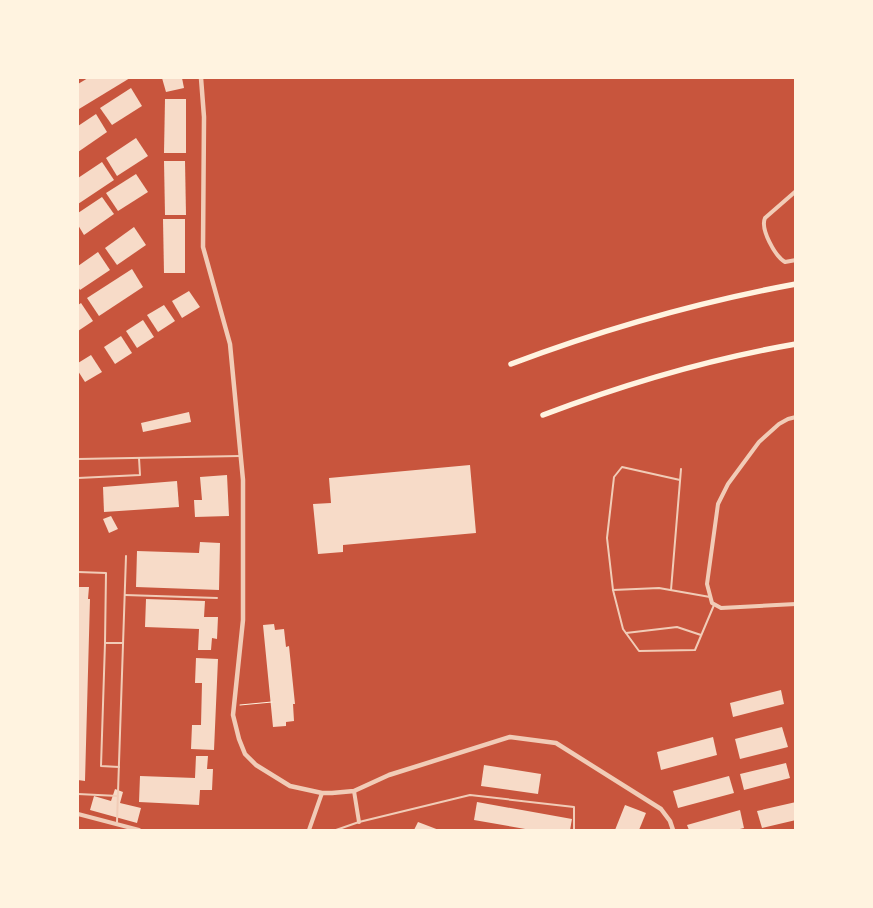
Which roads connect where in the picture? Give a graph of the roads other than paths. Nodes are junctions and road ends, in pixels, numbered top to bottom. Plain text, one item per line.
1 (200, 78) edge
2 (796, 191) edge
3 (796, 260) edge
4 (796, 284) edge
5 (796, 344) edge
6 (511, 364) dead end
7 (543, 415) dead end
8 (796, 417) edge
9 (240, 456) junction
10 (139, 458) junction
11 (78, 459) edge
12 (680, 469) dead end
13 (78, 478) edge
14 (680, 480) junction
15 (126, 556) dead end
16 (78, 572) edge
17 (613, 590) junction
18 (671, 590) junction
19 (125, 595) junction
20 (710, 597) junction
21 (217, 598) dead end
22 (796, 604) edge
23 (714, 605) junction
24 (626, 633) junction
25 (701, 635) junction
26 (104, 642) junction
27 (123, 643) junction
28 (119, 767) junction
29 (354, 791) junction
30 (322, 793) junction
31 (78, 794) edge
32 (118, 796) junction
33 (78, 814) edge
34 (359, 822) junction
35 (116, 825) junction
36 (139, 830) edge
37 (309, 830) edge
38 (336, 830) edge
39 (574, 830) edge
40 (673, 830) edge

1 - 9 street
2 - 3 street
4 - 6 main road
5 - 7 main road
8 - 20 street
9 - 10 lane
9 - 30 street
10 - 11 lane
10 - 13 lane
12 - 14 lane
14 - 17 lane
14 - 18 lane
15 - 19 lane
16 - 26 lane
17 - 18 lane
17 - 24 lane
18 - 20 lane
19 - 21 lane
19 - 27 lane
20 - 23 street
22 - 23 street
23 - 25 lane
24 - 25 lane
24 - 25 lane
26 - 27 lane
26 - 28 lane
27 - 28 lane
28 - 32 lane
29 - 30 street
29 - 34 street
29 - 40 street
30 - 37 street
31 - 32 lane
32 - 35 lane
33 - 35 street
34 - 38 lane
34 - 39 lane
35 - 36 street

